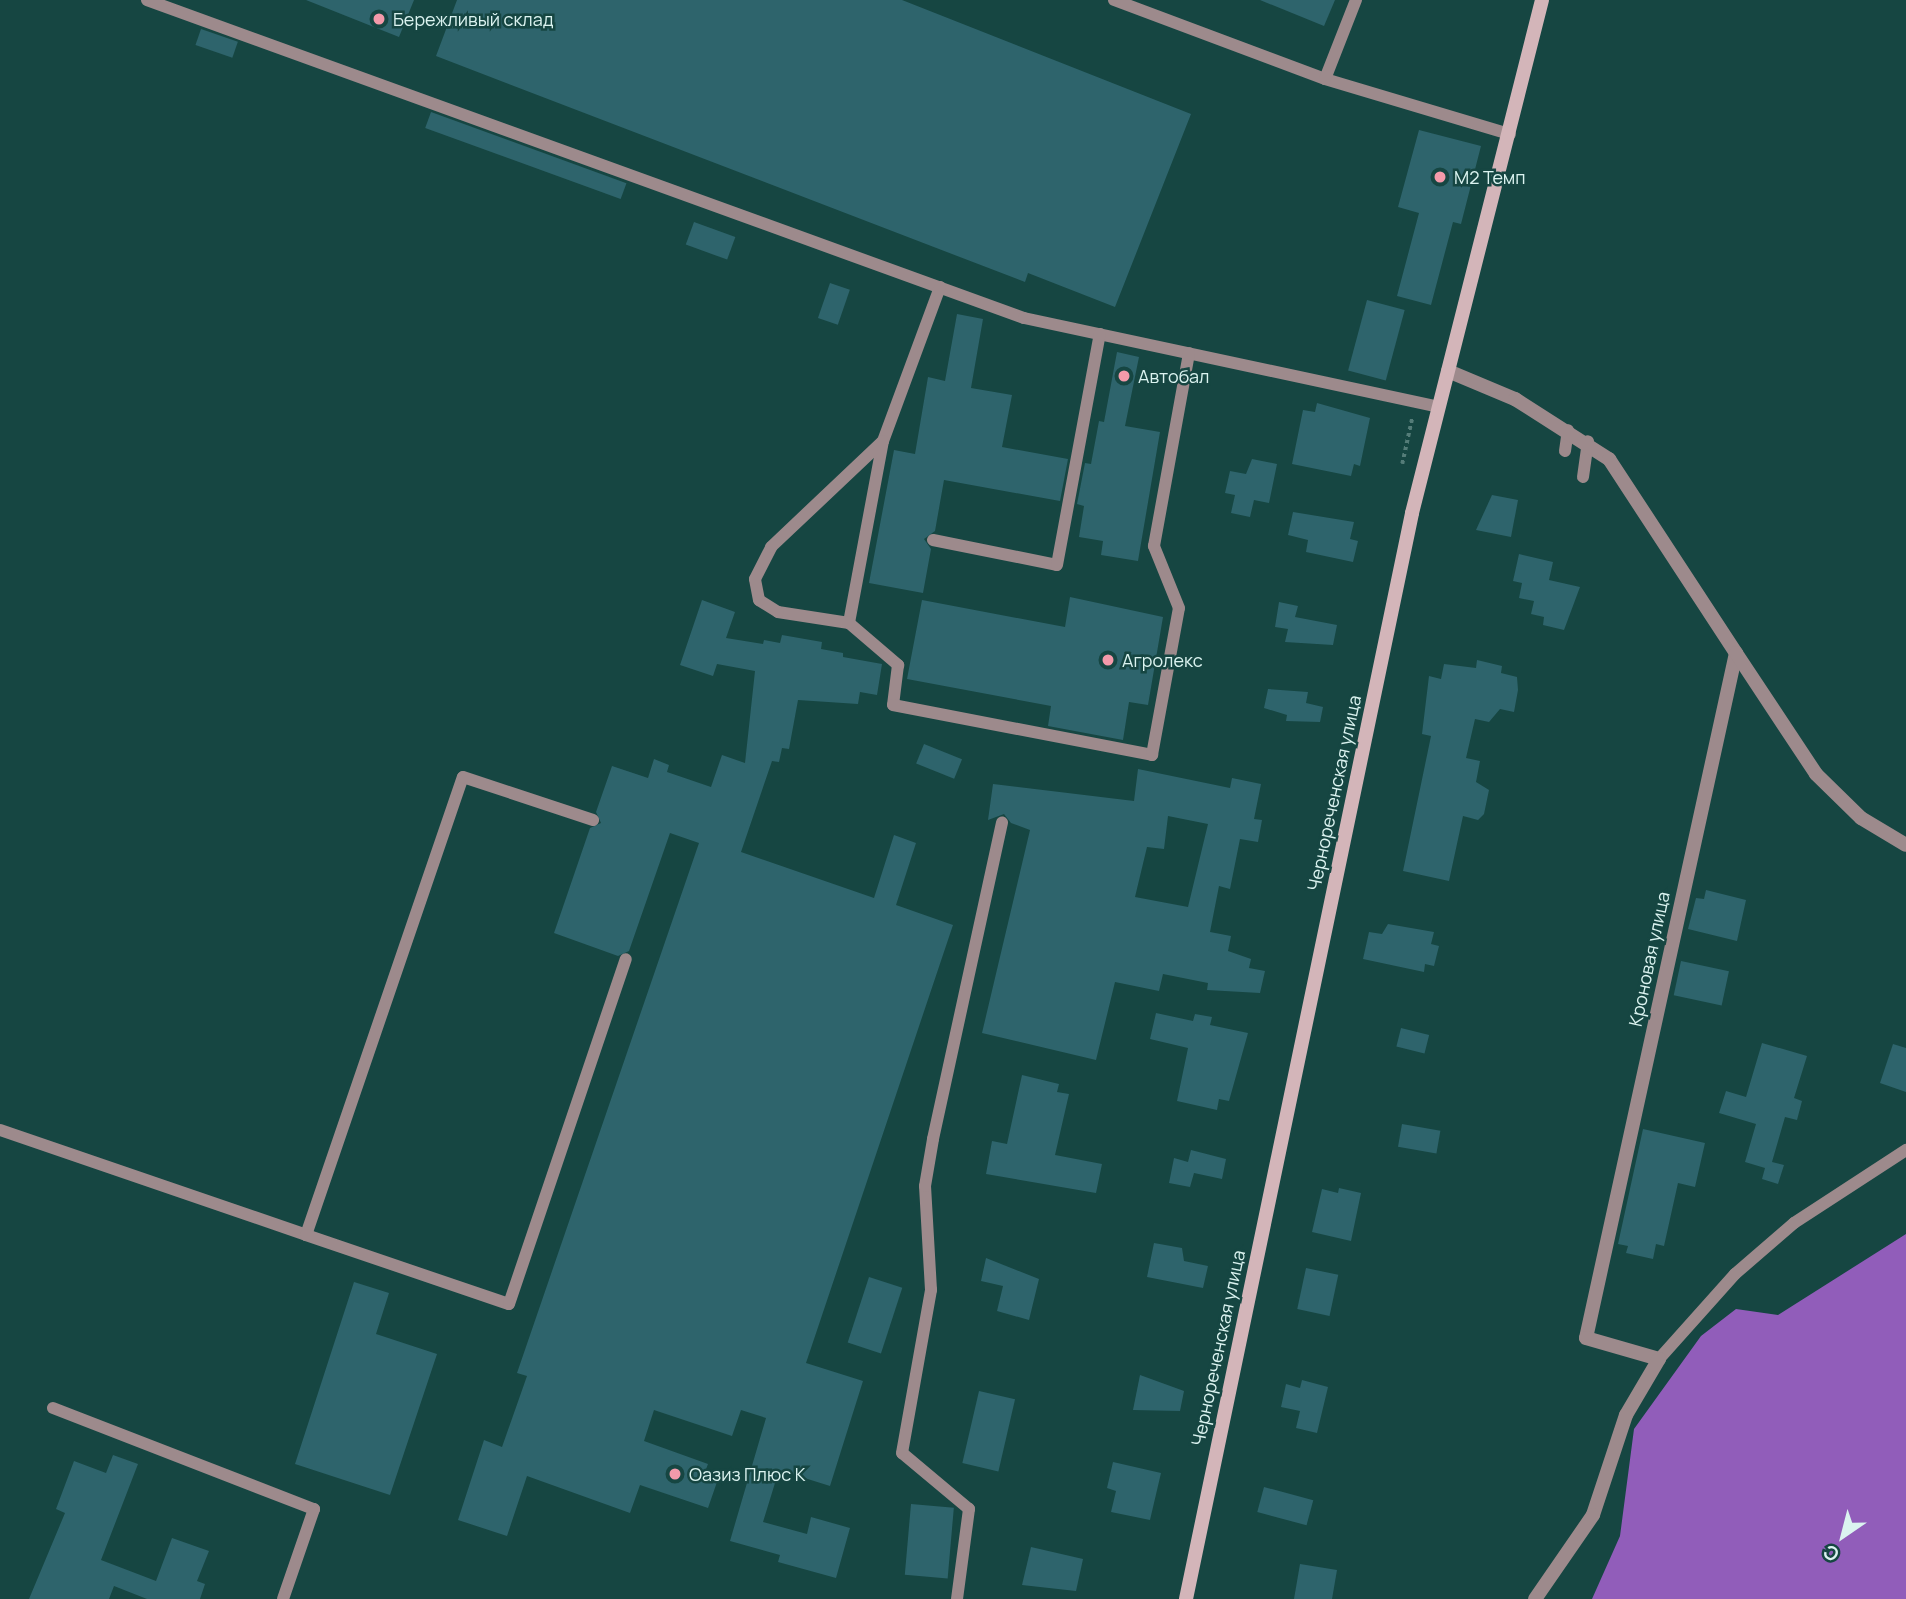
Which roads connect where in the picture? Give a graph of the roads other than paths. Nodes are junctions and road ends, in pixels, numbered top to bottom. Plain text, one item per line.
1 (148, 0) edge
2 (1114, 0) edge
3 (1356, 0) edge
4 (1542, 0) edge
5 (1325, 79) junction
6 (1510, 134) junction
7 (940, 288) junction
8 (1100, 334) junction
9 (1189, 354) junction
10 (1448, 371) junction
11 (1438, 407) junction
12 (1568, 430) junction
13 (883, 441) junction
14 (1588, 441) junction
15 (1565, 451) dead end
16 (1583, 477) dead end
17 (933, 540) dead end
18 (849, 623) junction
19 (1736, 653) junction
20 (593, 820) dead end
21 (1002, 822) dead end
22 (1906, 845) edge
23 (626, 959) dead end
24 (0, 1130) edge
25 (1906, 1150) edge
26 (306, 1235) junction
27 (1660, 1359) junction
28 (53, 1408) dead end
29 (283, 1599) edge
30 (957, 1599) edge
31 (1186, 1599) edge
32 (1535, 1599) edge

1 - 7 lane
2 - 5 lane
3 - 5 lane
4 - 6 street, Чернореченская улица
5 - 6 lane
6 - 10 street, Чернореченская улица
7 - 8 lane
7 - 13 lane
8 - 9 lane
8 - 17 lane
9 - 11 lane
9 - 18 lane
10 - 11 street, Чернореченская улица
10 - 12 street
11 - 31 street, Чернореченская улица
12 - 14 street
12 - 15 lane
13 - 18 lane
13 - 18 lane
14 - 16 lane
14 - 19 street
19 - 22 street
19 - 27 street, Кроновая улица
20 - 26 lane
21 - 30 lane
23 - 26 lane
24 - 26 lane
25 - 27 lane
27 - 32 street
28 - 29 lane

